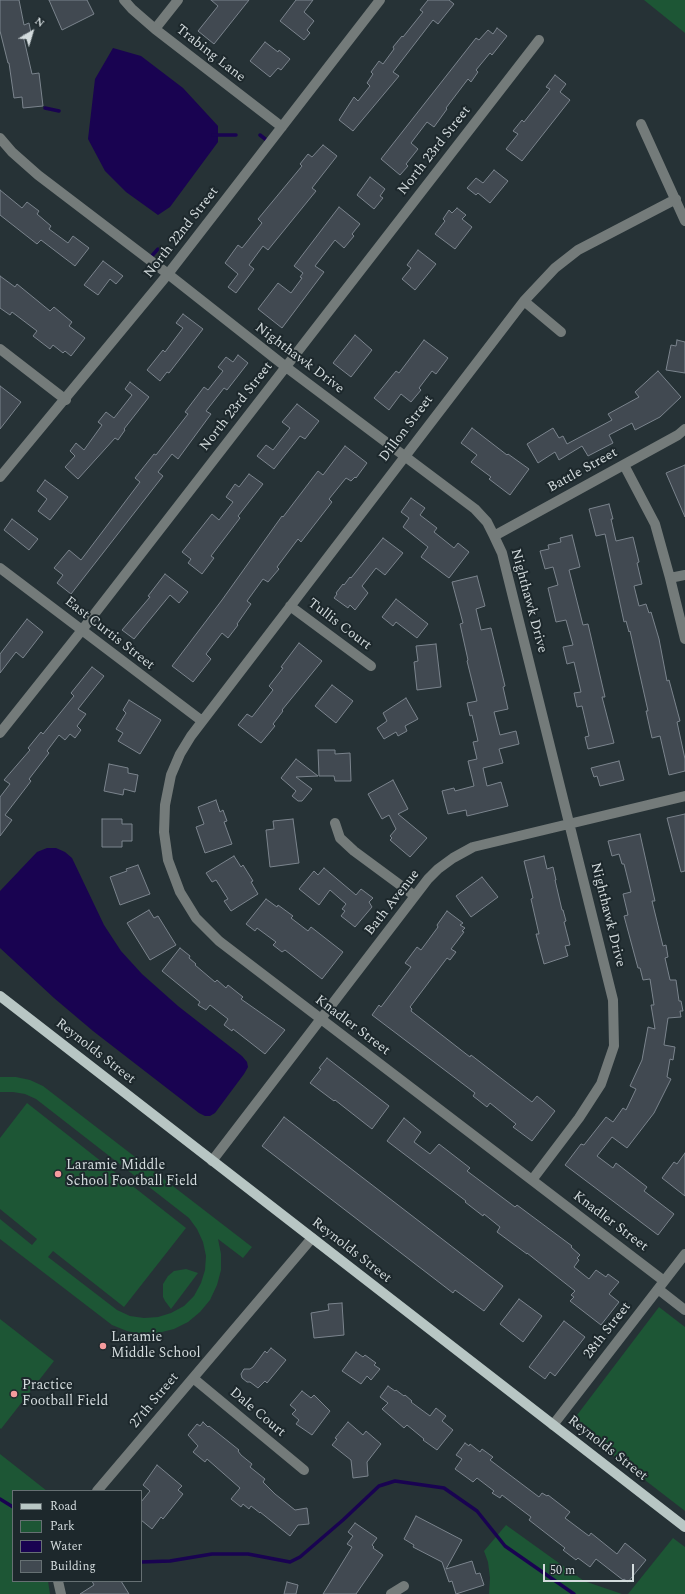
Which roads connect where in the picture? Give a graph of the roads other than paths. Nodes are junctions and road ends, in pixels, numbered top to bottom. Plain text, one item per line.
1 (124, 0) edge
2 (178, 0) edge
3 (380, 0) edge
4 (155, 29) junction
5 (539, 40) dead end
6 (641, 124) dead end
7 (282, 127) junction
8 (0, 138) edge
9 (676, 200) junction
10 (685, 221) edge
11 (168, 274) junction
12 (524, 301) junction
13 (561, 332) dead end
14 (0, 349) edge
15 (286, 367) junction
16 (66, 400) junction
17 (685, 429) edge
18 (404, 456) junction
19 (624, 465) junction
20 (0, 477) edge
21 (494, 536) junction
22 (0, 568) edge
23 (685, 575) edge
24 (670, 578) junction
25 (290, 606) junction
26 (82, 630) junction
27 (685, 639) edge
28 (371, 666) dead end
29 (202, 722) junction
30 (0, 733) edge
31 (685, 796) edge
32 (335, 823) dead end
33 (569, 823) junction
34 (415, 896) junction
35 (0, 996) edge
36 (321, 1019) junction
37 (212, 1160) junction
38 (532, 1180) junction
39 (312, 1238) junction
40 (685, 1254) edge
41 (661, 1285) junction
42 (685, 1310) edge
43 (193, 1378) junction
44 (554, 1425) junction
45 (304, 1470) dead end
46 (98, 1490) edge
47 (685, 1527) edge
48 (58, 1582) edge
49 (404, 1586) dead end
50 (61, 1594) edge
51 (391, 1594) edge

1 - 4 street, Trabing Lane
2 - 4 street
3 - 7 street, North 22nd Street
4 - 7 street, Trabing Lane
5 - 15 street, North 23rd Street
6 - 9 street
7 - 11 street, North 22nd Street
8 - 11 street, Nighthawk Drive
9 - 10 street
9 - 12 street, Dillon Street
11 - 15 street, Nighthawk Drive
11 - 16 street, North 22nd Street
12 - 13 street
12 - 18 street, Dillon Street
14 - 16 street
15 - 18 street, Nighthawk Drive
15 - 26 street, North 23rd Street
16 - 20 street, North 22nd Street
17 - 19 street, Battle Street
18 - 21 street, Nighthawk Drive
18 - 25 street, Dillon Street
19 - 21 street, Battle Street
19 - 24 street
21 - 33 street, Nighthawk Drive
22 - 26 street, East Curtis Street
23 - 24 street
24 - 27 street
25 - 28 street, Tullis Court
25 - 29 street, Dillon Street
26 - 29 street, East Curtis Street
26 - 30 street, North 23rd Street
29 - 36 street, Knadler Street
31 - 33 street, Bath Avenue
32 - 34 street
33 - 34 street, Bath Avenue
33 - 38 street, Nighthawk Drive
34 - 36 street, Bath Avenue
35 - 37 main road, Reynolds Street
36 - 37 street, Bath Avenue
36 - 38 street, Knadler Street
37 - 39 main road, Reynolds Street
38 - 41 street, Knadler Street
39 - 43 street, 27th Street
39 - 44 main road, Reynolds Street
40 - 41 street, 28th Street
41 - 42 street, Knadler Street
41 - 44 street, 28th Street
43 - 45 street, Dale Court
43 - 46 street, 27th Street
44 - 47 main road, Reynolds Street
48 - 50 street
49 - 51 street

